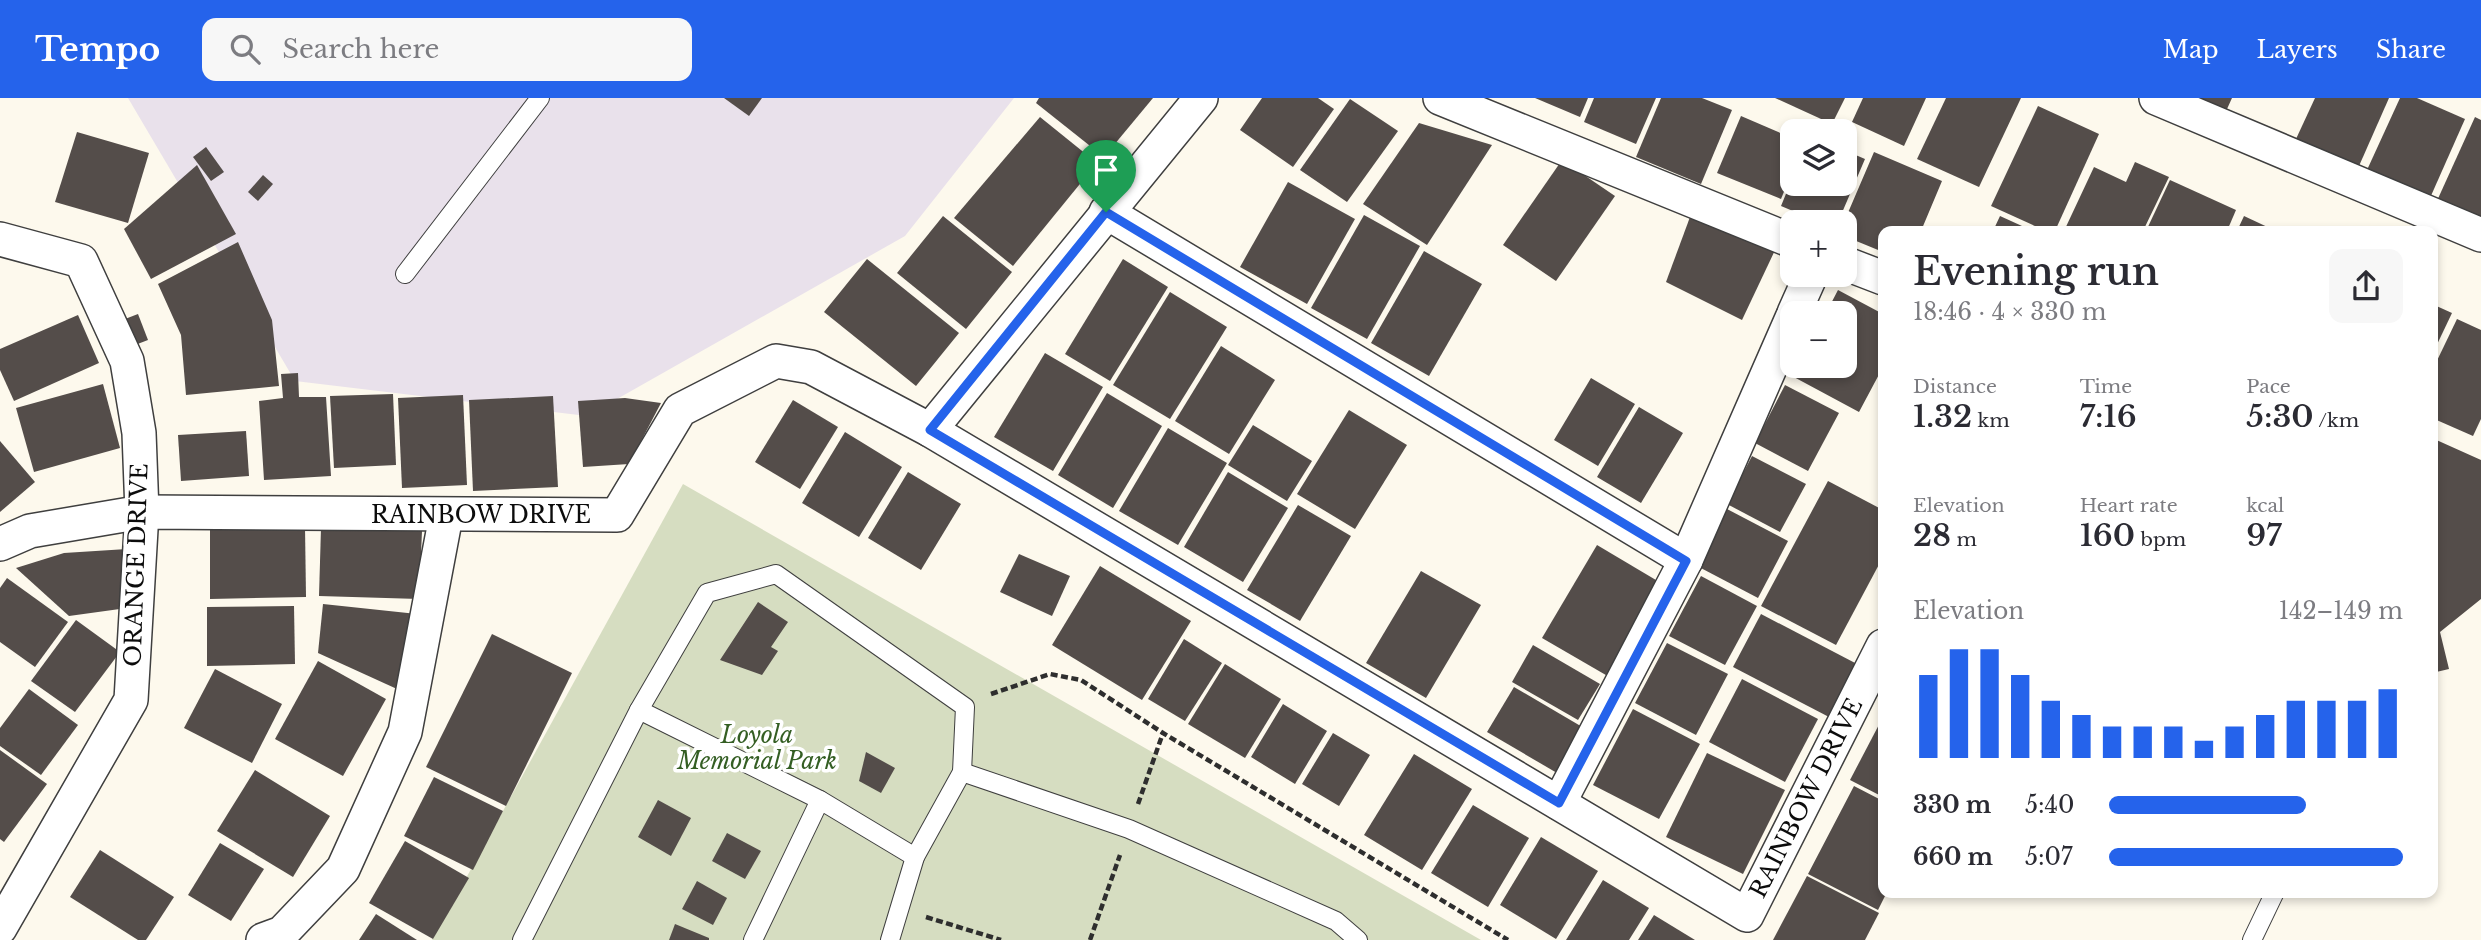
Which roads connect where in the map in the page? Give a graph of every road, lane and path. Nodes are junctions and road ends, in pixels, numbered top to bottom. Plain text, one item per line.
1 (540, 98) edge
2 (1201, 98) edge
3 (1440, 98) edge
4 (2156, 98) edge
5 (1106, 212) junction
6 (2481, 235) edge
7 (1780, 236) edge
8 (0, 239) edge
9 (1857, 268) edge
10 (405, 275) dead end
11 (1878, 276) edge
12 (1780, 345) edge
13 (930, 430) junction
14 (142, 512) junction
15 (446, 516) junction
16 (0, 544) edge
17 (1686, 561) junction
18 (1878, 656) edge
19 (965, 707) junction
20 (639, 710) junction
21 (961, 772) junction
22 (820, 800) junction
23 (1559, 803) junction
24 (915, 858) junction
25 (2273, 898) edge
26 (898, 908) junction
27 (0, 928) edge
28 (262, 940) edge
29 (522, 940) edge
30 (753, 940) edge
31 (890, 940) edge
32 (1001, 940) edge
33 (1358, 940) edge
34 (1508, 940) edge
35 (2252, 940) edge

1 - 10 lane
2 - 5 street
3 - 7 street
4 - 6 street
5 - 13 street
5 - 17 street
8 - 14 street, ORANGE DRIVE
9 - 11 street
12 - 17 street
13 - 15 street, RAINBOW DRIVE
13 - 23 street, RAINBOW DRIVE
14 - 15 street, RAINBOW DRIVE
14 - 16 street, RAINBOW DRIVE
14 - 27 street, ORANGE DRIVE
15 - 28 street
17 - 23 street
18 - 23 street, RAINBOW DRIVE
19 - 20 lane
19 - 21 lane
19 - 34 path
20 - 22 lane
20 - 29 lane
21 - 24 lane
21 - 33 lane
22 - 24 lane
22 - 30 lane
24 - 26 lane
25 - 35 lane
26 - 31 lane
26 - 32 path

